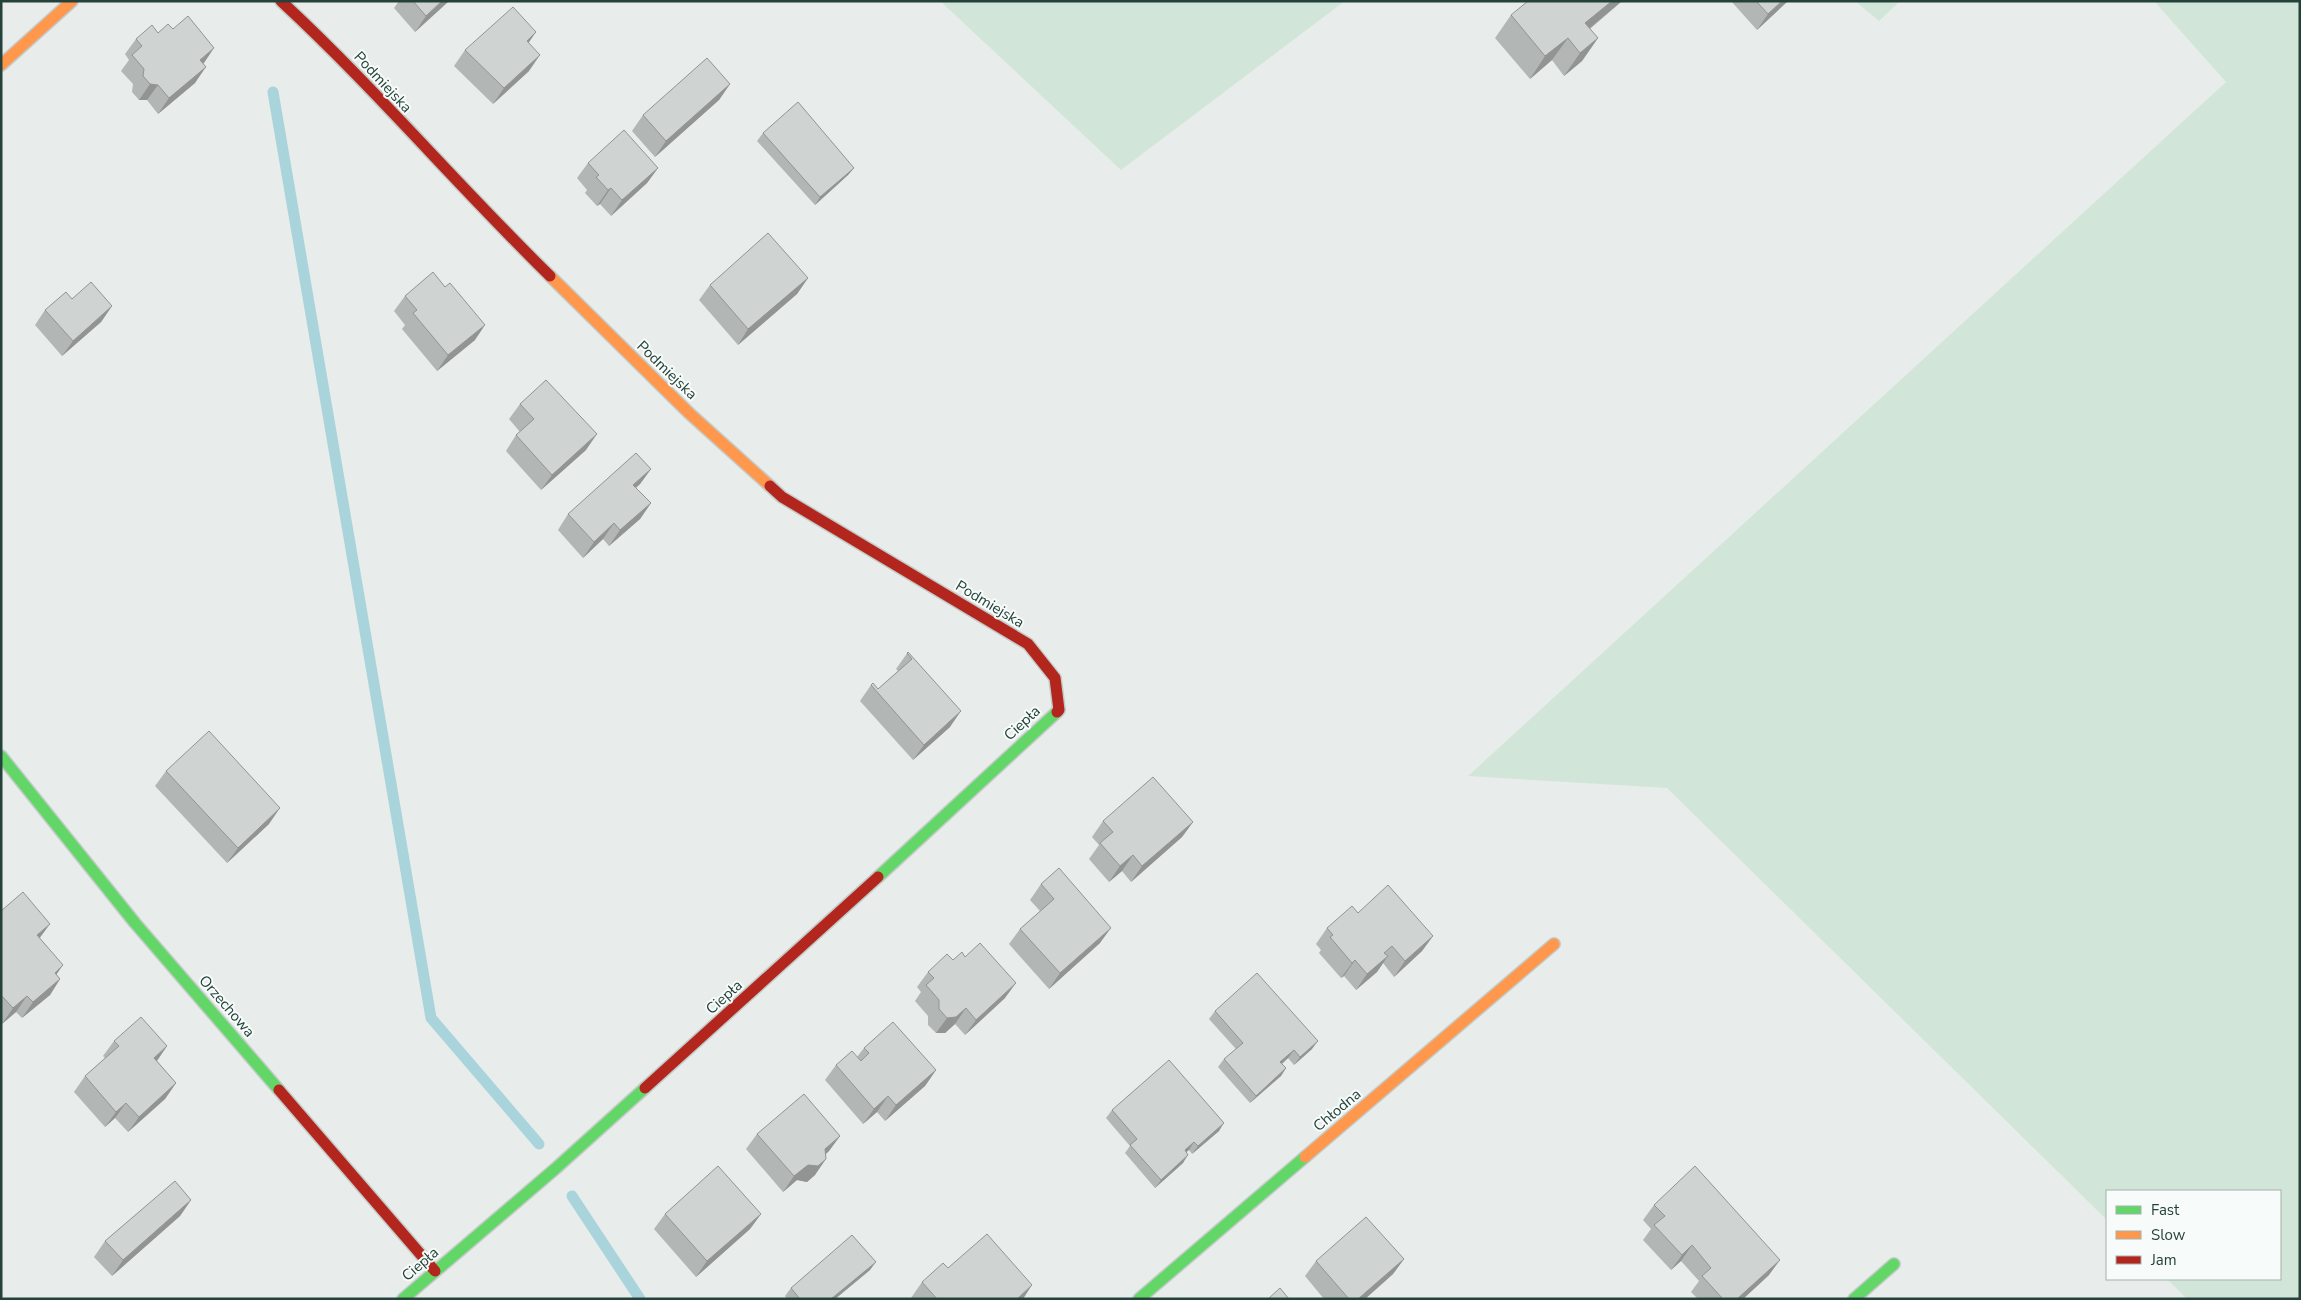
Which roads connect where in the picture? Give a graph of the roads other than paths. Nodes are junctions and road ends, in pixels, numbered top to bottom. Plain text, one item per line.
1 (72, 1) edge
2 (281, 1) edge
3 (1, 65) edge
4 (1059, 710) joint
5 (1, 756) edge
6 (1554, 944) dead end
7 (1894, 1264) dead end
8 (435, 1271) junction
9 (403, 1299) edge
10 (1139, 1299) edge
11 (1854, 1299) edge

1 - 3 street
2 - 4 street, Podmiejska
4 - 8 street, Ciepła
5 - 8 street, Orzechowa
6 - 10 street, Chłodna
7 - 11 street
8 - 9 street, Ciepła

